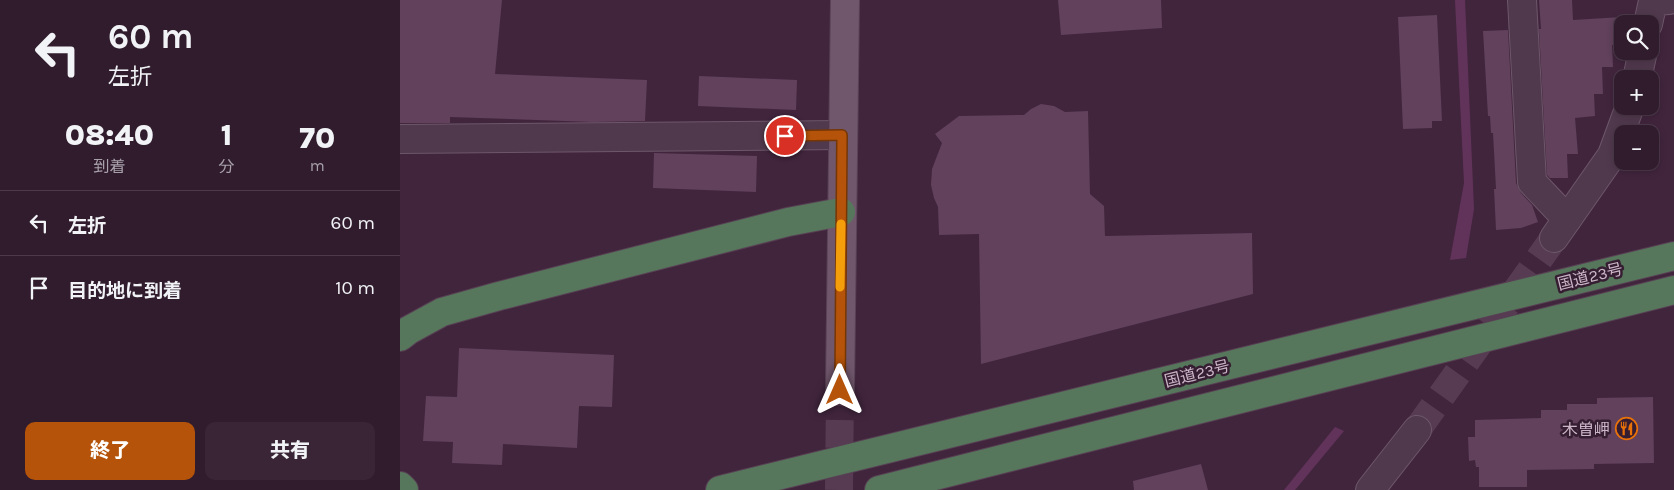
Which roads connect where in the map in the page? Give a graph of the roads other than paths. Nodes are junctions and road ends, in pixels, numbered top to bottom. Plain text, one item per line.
1 (845, 0) edge
2 (1522, 0) edge
3 (1670, 0) edge
4 (1650, 15) edge
5 (1627, 115) edge
6 (842, 135) junction
7 (400, 139) edge
8 (841, 212) junction
9 (1674, 256) edge
10 (1674, 290) edge
11 (400, 337) edge
12 (840, 390) tunnel mouth
13 (1417, 430) tunnel mouth
14 (400, 486) edge
15 (720, 489) edge
16 (404, 490) edge
17 (879, 490) edge
18 (1370, 490) edge

1 - 6 main road
2 - 5 street
3 - 4 street
6 - 7 street
6 - 8 main road
8 - 11 highway
8 - 12 main road
9 - 15 highway, 国道23号
10 - 17 highway
13 - 18 street
14 - 16 highway

